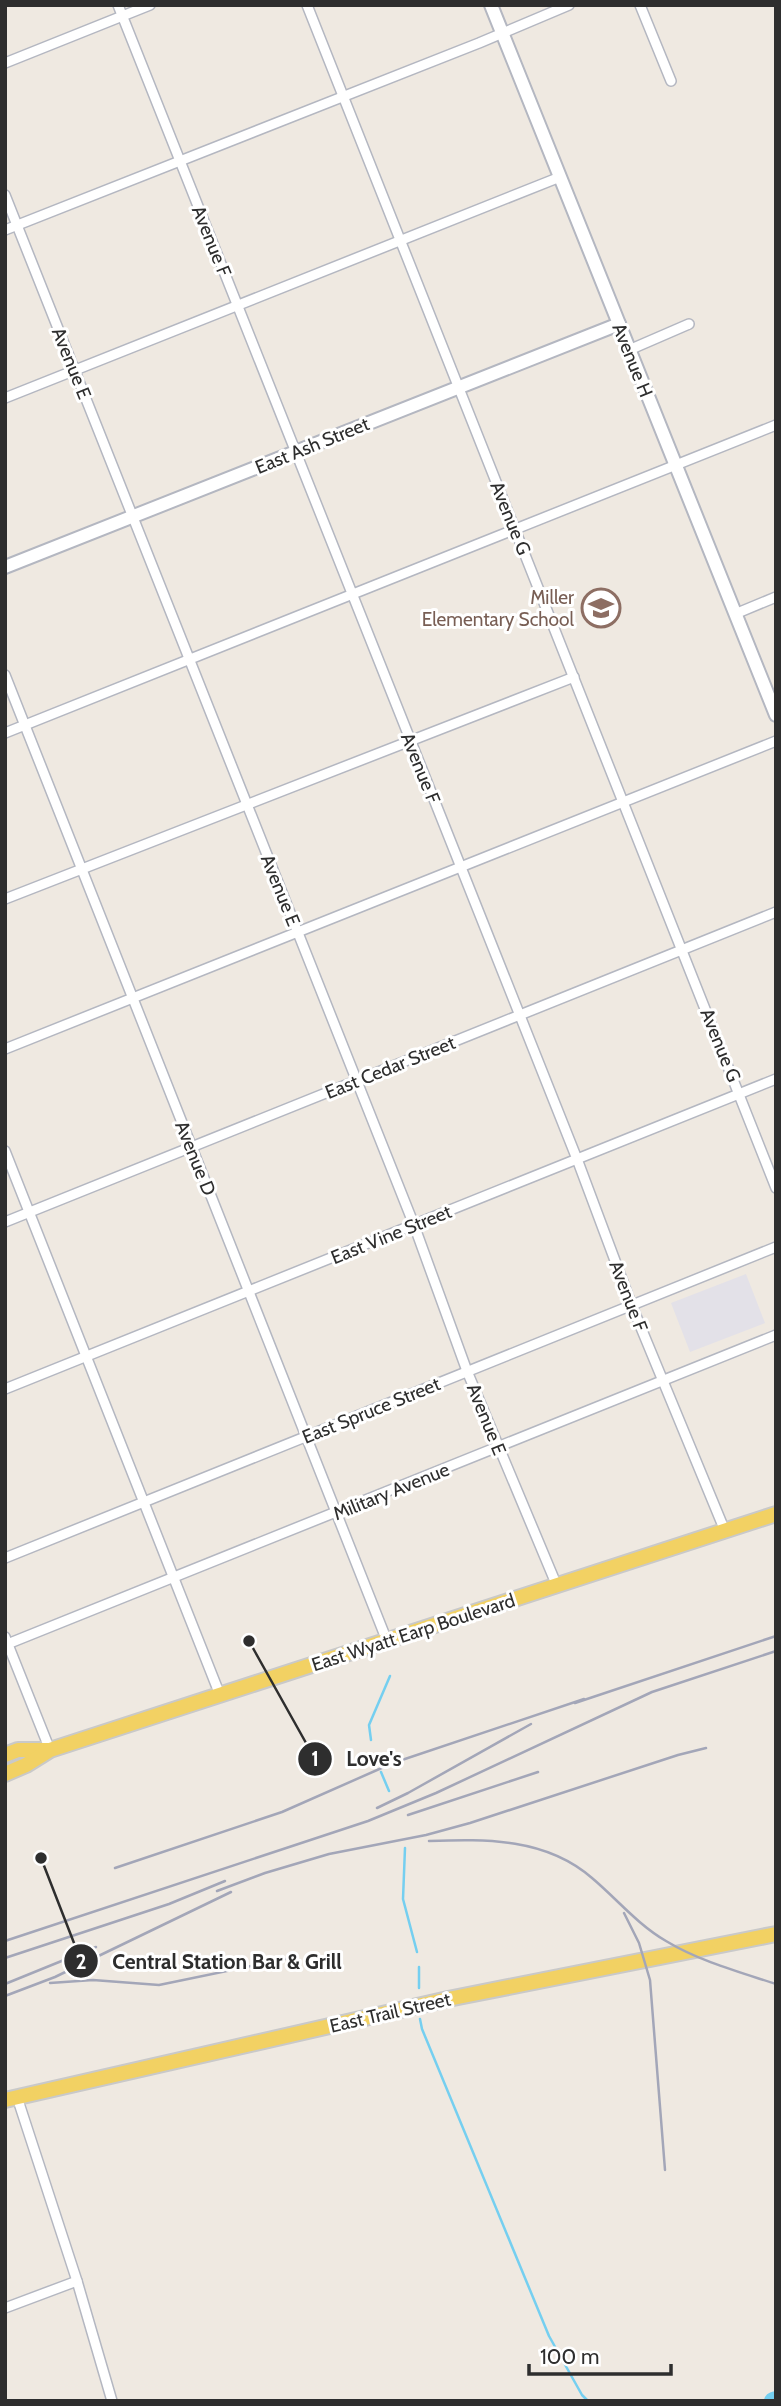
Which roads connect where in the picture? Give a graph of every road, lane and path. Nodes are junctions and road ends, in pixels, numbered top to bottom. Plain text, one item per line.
1 (118, 5) edge
2 (150, 5) edge
3 (307, 5) edge
4 (491, 5) edge
5 (569, 5) edge
6 (640, 5) edge
7 (122, 16) junction
8 (502, 33) junction
9 (5, 62) edge
10 (671, 81) dead end
11 (343, 97) junction
12 (180, 161) junction
13 (560, 177) junction
14 (5, 195) edge
15 (17, 226) junction
16 (5, 230) edge
17 (401, 241) junction
18 (237, 306) junction
19 (618, 324) junction
20 (689, 324) dead end
21 (629, 350) junction
22 (75, 370) junction
23 (459, 387) junction
24 (5, 398) edge
25 (776, 425) edge
26 (295, 452) junction
27 (675, 465) junction
28 (133, 516) junction
29 (515, 529) junction
30 (5, 567) edge
31 (352, 594) junction
32 (776, 597) edge
33 (735, 614) junction
34 (189, 659) junction
35 (5, 675) edge
36 (574, 677) junction
37 (776, 715) edge
38 (25, 725) junction
39 (5, 733) edge
40 (410, 741) junction
41 (776, 741) edge
42 (624, 802) junction
43 (247, 805) junction
44 (460, 867) junction
45 (82, 869) junction
46 (5, 900) edge
47 (776, 912) edge
48 (298, 932) junction
49 (682, 949) junction
50 (133, 998) junction
51 (519, 1015) junction
52 (5, 1049) edge
53 (776, 1079) edge
54 (356, 1080) junction
55 (740, 1094) junction
56 (192, 1147) junction
57 (5, 1151) edge
58 (577, 1159) junction
59 (776, 1188) edge
60 (29, 1212) junction
61 (5, 1222) edge
62 (414, 1225) junction
63 (776, 1247) edge
64 (249, 1291) junction
65 (632, 1306) junction
66 (776, 1335) edge
67 (86, 1357) junction
68 (467, 1371) junction
69 (662, 1381) junction
70 (5, 1390) edge
71 (306, 1437) junction
72 (498, 1448) junction
73 (144, 1502) junction
74 (336, 1513) junction
75 (776, 1514) edge
76 (724, 1531) junction
77 (5, 1558) edge
78 (174, 1577) junction
79 (557, 1586) junction
80 (387, 1641) junction
81 (6, 1642) edge
82 (220, 1695) junction
83 (50, 1750) junction
84 (5, 1755) edge
85 (5, 1774) edge
86 (776, 1934) edge
87 (11, 2098) edge
88 (77, 2281) junction
89 (5, 2308) edge
90 (112, 2401) edge

1 - 7 street, Avenue F
2 - 7 street
3 - 11 street, Avenue G
4 - 8 street, Avenue H
5 - 8 street
6 - 10 street
7 - 9 street
7 - 12 street, Avenue F
8 - 11 street
8 - 13 street, Avenue H
11 - 12 street
11 - 17 street, Avenue G
12 - 15 street
12 - 18 street, Avenue F
13 - 17 street
13 - 19 street, Avenue H
14 - 15 street, Avenue E
15 - 16 street
15 - 22 street, Avenue E
17 - 18 street
17 - 23 street, Avenue G
18 - 22 street
18 - 26 street, Avenue F
19 - 21 street, Avenue H
19 - 23 street, East Ash Street
20 - 21 street
21 - 27 street, Avenue H
22 - 24 street
22 - 28 street, Avenue E
23 - 26 street, East Ash Street
23 - 29 street, Avenue G
25 - 27 street
26 - 28 street, East Ash Street
26 - 31 street, Avenue F
27 - 29 street
27 - 33 street, Avenue H
28 - 30 street, East Ash Street
28 - 34 street, Avenue E
29 - 31 street
29 - 36 street, Avenue G
31 - 34 street
31 - 40 street, Avenue F
32 - 33 street
33 - 37 street, Avenue H
34 - 38 street
34 - 43 street, Avenue E
35 - 38 street, Avenue D
36 - 40 street
36 - 42 street, Avenue G
38 - 39 street
38 - 45 street, Avenue D
40 - 43 street
40 - 44 street, Avenue F
41 - 42 street
42 - 44 street
42 - 49 street, Avenue G
43 - 45 street
43 - 48 street, Avenue E
44 - 48 street
44 - 51 street, Avenue F
45 - 46 street
45 - 50 street, Avenue D
47 - 49 street, East Cedar Street
48 - 50 street
48 - 54 street, Avenue E
49 - 51 street, East Cedar Street
49 - 55 street, Avenue G
50 - 52 street
50 - 56 street, Avenue D
51 - 54 street, East Cedar Street
51 - 58 street, Avenue F
53 - 55 street, East Vine Street
54 - 56 street, East Cedar Street
54 - 62 street, Avenue E
55 - 58 street, East Vine Street
55 - 59 street, Avenue G
56 - 60 street, East Cedar Street
56 - 64 street, Avenue D
57 - 60 street
58 - 62 street, East Vine Street
58 - 65 street, Avenue F
60 - 61 street, East Cedar Street
60 - 67 street
62 - 64 street, East Vine Street
62 - 68 street, Avenue E
63 - 65 street, East Spruce Street
64 - 67 street, East Vine Street
64 - 71 street, Avenue D
65 - 68 street, East Spruce Street
65 - 69 street, Avenue F
66 - 69 street, Military Avenue
67 - 70 street, East Vine Street
67 - 73 street
68 - 71 street, East Spruce Street
68 - 72 street, Avenue E
69 - 72 street, Military Avenue
69 - 76 street, Avenue F
71 - 73 street, East Spruce Street
71 - 74 street, Avenue D
72 - 74 street, Military Avenue
72 - 79 street, Avenue E
73 - 77 street, East Spruce Street
73 - 78 street
74 - 78 street, Military Avenue
74 - 80 street, Avenue D
75 - 76 main road, East Wyatt Earp Boulevard
76 - 79 main road, East Wyatt Earp Boulevard
78 - 81 street, Military Avenue
78 - 82 street
79 - 80 main road, East Wyatt Earp Boulevard
80 - 82 main road, East Wyatt Earp Boulevard
81 - 83 street
82 - 83 main road, East Wyatt Earp Boulevard
83 - 84 main road, East Wyatt Earp Boulevard
83 - 85 main road, East Wyatt Earp Boulevard
86 - 87 main road, East Trail Street
87 - 88 street
88 - 89 street
88 - 90 street

